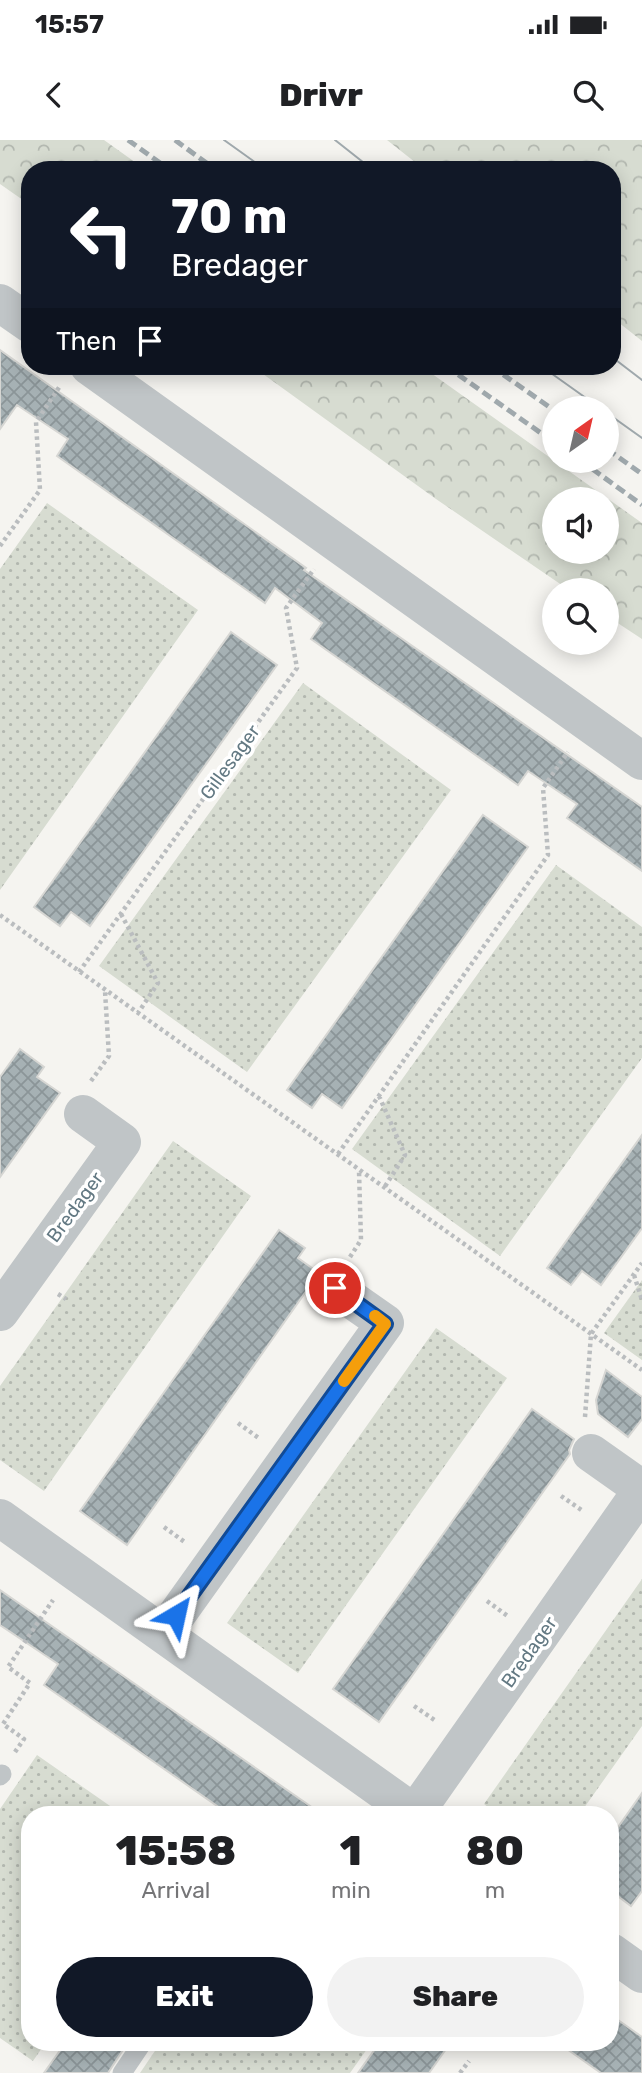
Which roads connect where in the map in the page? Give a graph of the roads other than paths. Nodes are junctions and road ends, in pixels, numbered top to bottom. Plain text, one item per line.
1 (0, 303) edge
2 (21, 318) edge
3 (83, 375) edge
4 (642, 761) edge
5 (83, 1114) road end
6 (335, 1288) road end
7 (0, 1312) edge
8 (591, 1453) road end
9 (642, 1489) edge
10 (0, 1518) edge
11 (163, 1634) junction
12 (405, 1806) edge
13 (422, 1806) edge
14 (619, 1958) edge
15 (642, 1974) edge
16 (137, 2051) edge
17 (122, 2073) edge

1 - 2 street
3 - 4 street
5 - 7 street, Bredager
6 - 11 street
8 - 9 street, Bredager
9 - 13 street, Bredager
10 - 11 street, Bredager
11 - 12 street, Bredager
14 - 15 street
16 - 17 lane

